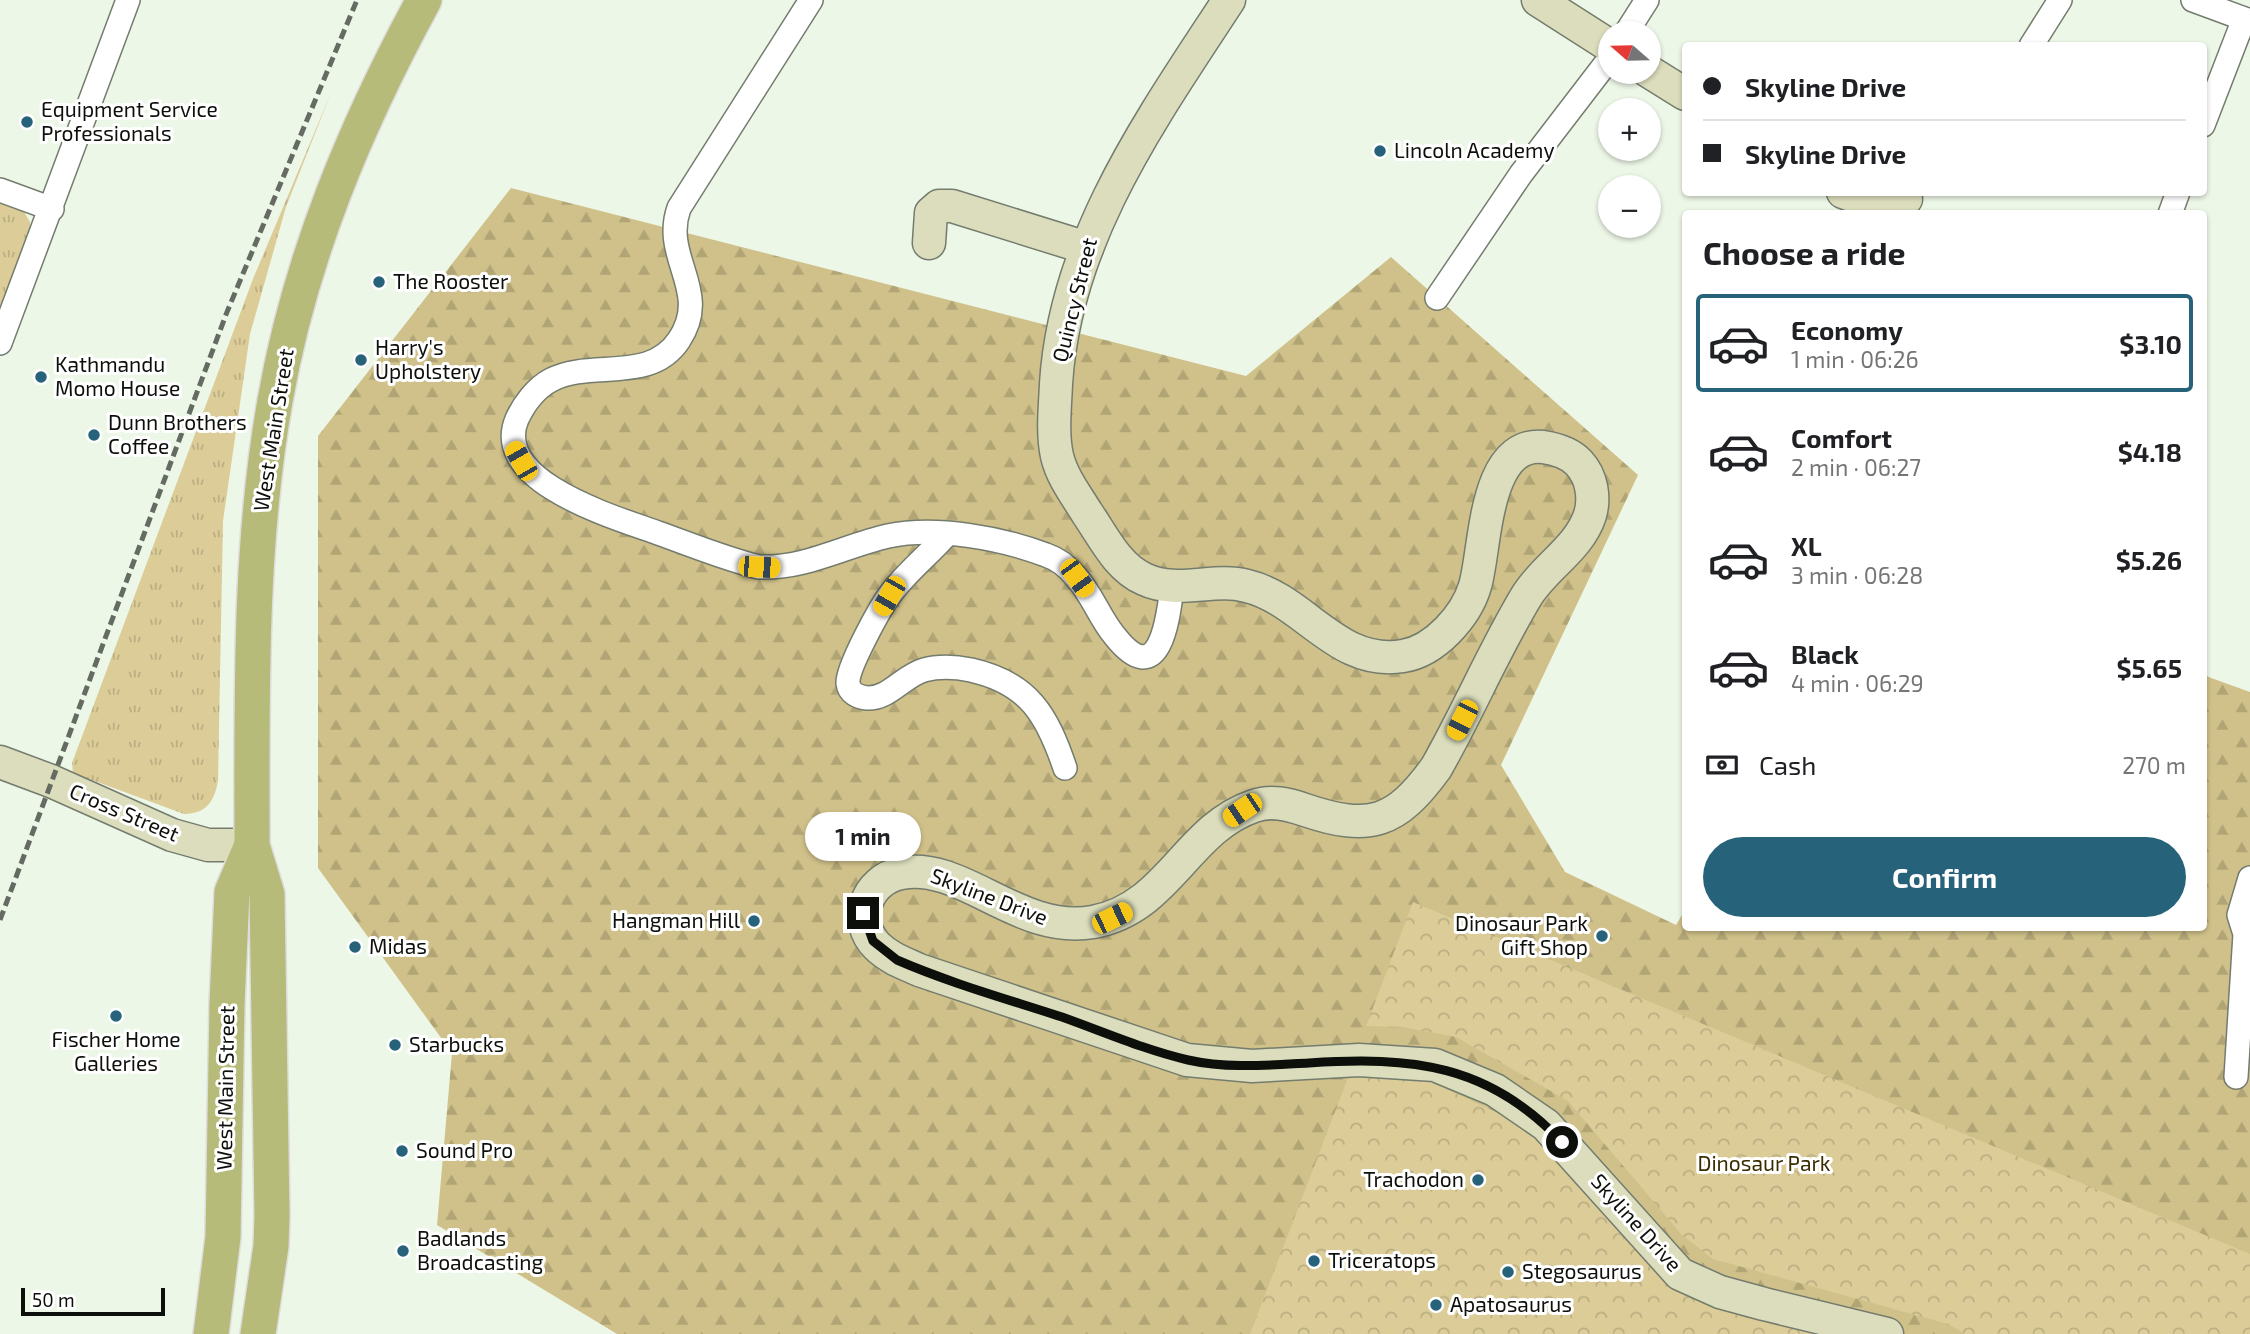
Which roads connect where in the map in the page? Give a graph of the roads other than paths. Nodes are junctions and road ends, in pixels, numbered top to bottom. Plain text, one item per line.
1 (128, 0) edge
2 (424, 0) edge
3 (811, 0) edge
4 (1229, 0) edge
5 (1538, 0) edge
6 (1647, 0) edge
7 (2060, 0) edge
8 (2193, 0) edge
9 (2247, 20) edge
10 (1634, 21) edge
11 (1598, 38) edge
12 (2034, 42) edge
13 (1598, 74) edge
14 (1661, 79) edge
15 (1682, 92) edge
16 (2207, 115) edge
17 (0, 190) edge
18 (1854, 196) edge
19 (1913, 196) edge
20 (52, 209) junction
21 (929, 243) dead end
22 (1087, 248) junction
23 (1437, 298) dead end
24 (0, 343) edge
25 (947, 534) junction
26 (1172, 587) junction
27 (0, 762) edge
28 (1065, 768) dead end
29 (252, 845) junction
30 (2250, 878) edge
31 (2247, 935) edge
32 (227, 1004) junction
33 (2236, 1077) dead end
34 (211, 1334) edge
35 (227, 1334) edge
36 (258, 1334) edge
37 (1887, 1334) edge

1 - 20 street
2 - 29 main road, West Main Street
3 - 25 street
4 - 22 street, Quincy Street
5 - 11 street
6 - 10 street
7 - 12 street
8 - 9 street
9 - 16 street
13 - 23 street
14 - 15 street
17 - 20 street
18 - 19 street
20 - 24 street
21 - 22 street
22 - 26 street, Quincy Street
25 - 26 street
25 - 28 street
26 - 37 street, Skyline Drive
27 - 29 street, Cross Street
29 - 32 main road, West Main Street
29 - 36 main road, West Main Street
30 - 31 street
31 - 33 street
32 - 34 main road, West Main Street
32 - 35 main road

